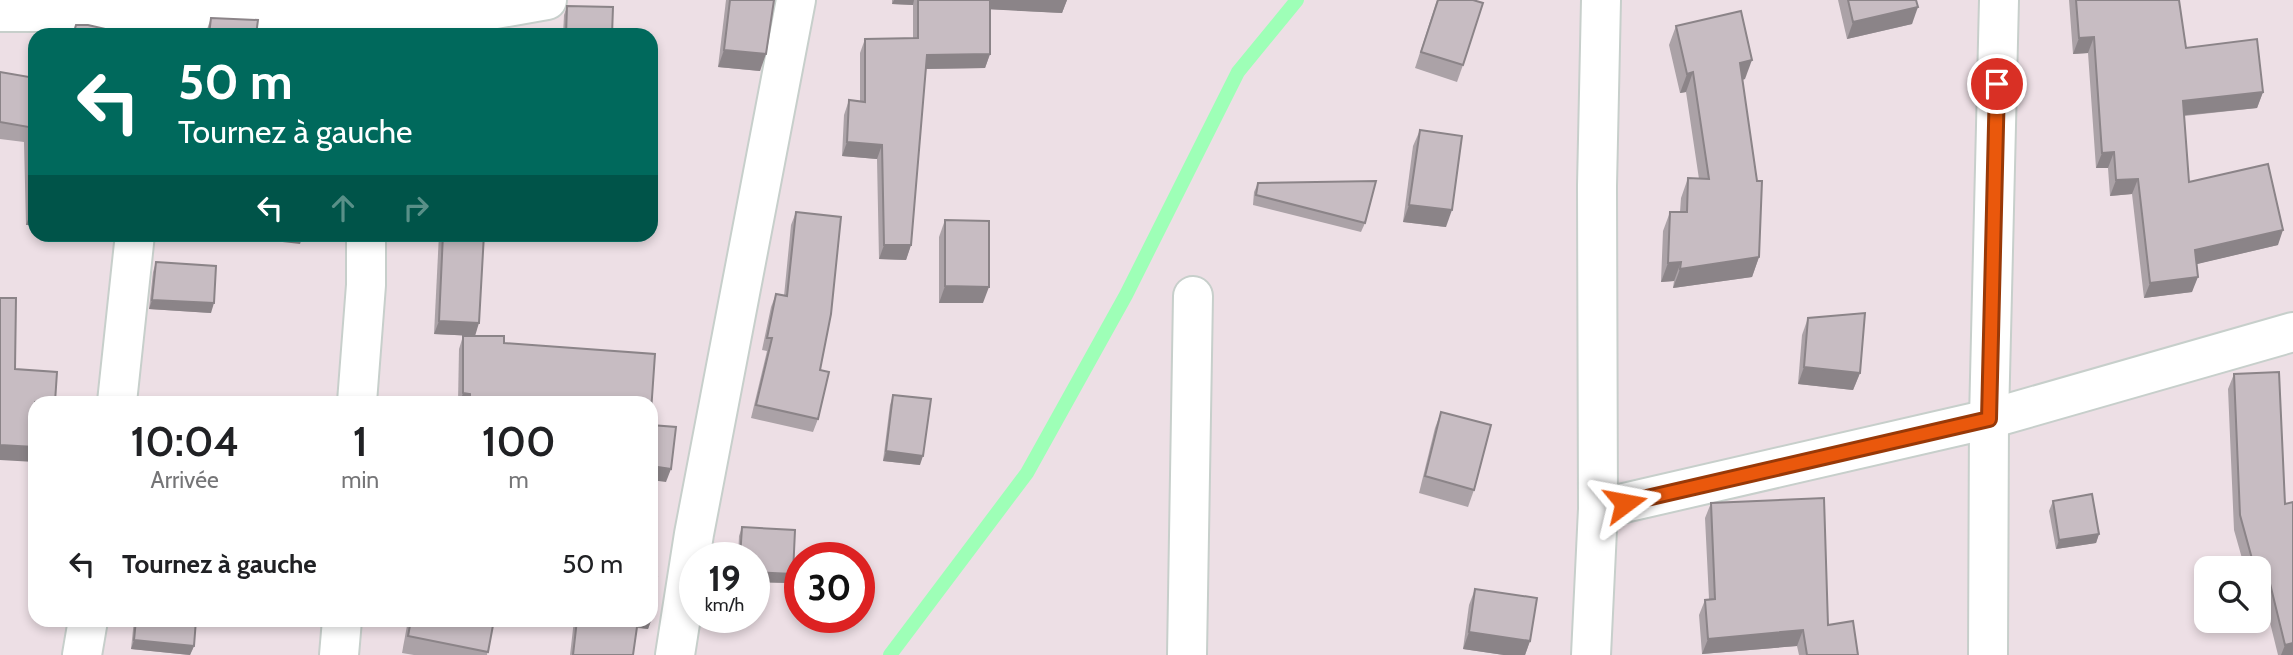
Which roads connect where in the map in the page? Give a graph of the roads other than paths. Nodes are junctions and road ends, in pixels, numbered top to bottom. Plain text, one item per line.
1 (547, 0) edge
2 (796, 0) edge
3 (1601, 0) edge
4 (1999, 0) edge
5 (0, 12) edge
6 (366, 18) edge
7 (178, 23) edge
8 (134, 242) edge
9 (366, 242) edge
10 (1193, 296) dead end
11 (2293, 332) edge
12 (118, 396) edge
13 (357, 396) edge
14 (1989, 419) junction
15 (1598, 509) junction
16 (87, 627) edge
17 (341, 627) edge
18 (82, 655) edge
19 (339, 655) edge
20 (675, 655) edge
21 (1187, 655) edge
22 (1591, 655) edge
23 (1987, 655) edge

1 - 6 street
2 - 20 street
3 - 15 street
4 - 14 street
5 - 7 street
6 - 7 street
8 - 12 street
9 - 13 street
10 - 21 street
11 - 14 street
14 - 15 street
14 - 23 street
15 - 22 street
16 - 18 street
17 - 19 street

